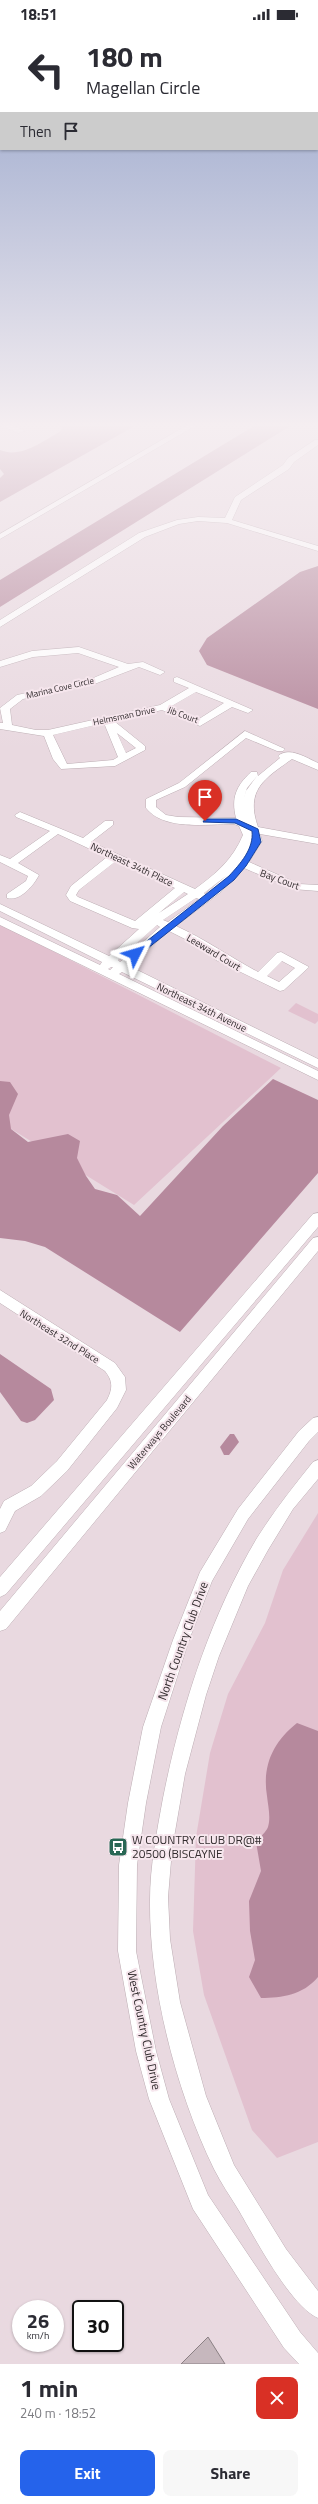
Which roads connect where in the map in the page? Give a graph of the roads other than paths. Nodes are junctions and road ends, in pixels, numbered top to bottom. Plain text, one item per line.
1 (10, 532) edge
2 (134, 532) edge
3 (148, 532) edge
4 (266, 532) edge
5 (274, 532) edge
6 (0, 538) edge
7 (318, 544) edge
8 (318, 549) edge
9 (0, 616) edge
10 (0, 624) edge
11 (0, 664) edge
12 (127, 667) junction
13 (160, 672) dead end
14 (177, 680) dead end
15 (196, 688) junction
16 (231, 703) junction
17 (163, 707) junction
18 (248, 710) dead end
19 (107, 720) junction
20 (5, 724) edge
21 (255, 726) dead end
22 (48, 733) junction
23 (245, 734) junction
24 (280, 751) junction
25 (291, 756) junction
26 (123, 758) junction
27 (318, 767) edge
28 (20, 815) dead end
29 (109, 823) dead end
30 (243, 825) junction
31 (57, 830) junction
32 (255, 830) junction
33 (318, 841) edge
34 (84, 842) junction
35 (115, 856) junction
36 (0, 858) edge
37 (11, 863) junction
38 (244, 864) junction
39 (182, 888) junction
40 (318, 888) edge
41 (195, 894) junction
42 (11, 896) dead end
43 (207, 899) junction
44 (0, 907) edge
45 (156, 920) junction
46 (0, 921) edge
47 (168, 927) junction
48 (110, 961) junction
49 (121, 967) junction
50 (100, 970) junction
51 (111, 976) junction
52 (259, 977) dead end
53 (318, 1064) edge
54 (318, 1076) edge
55 (318, 1218) edge
56 (318, 1242) edge
57 (0, 1296) edge
58 (318, 1423) edge
59 (318, 1467) edge
60 (5, 1503) edge
61 (0, 1526) edge
62 (0, 1589) edge
63 (0, 1623) edge
64 (152, 1727) joint
65 (318, 2307) edge
66 (313, 2364) edge

1 - 6 street
2 - 9 street
3 - 10 street
4 - 8 street
5 - 7 street
11 - 12 street
12 - 13 street
12 - 20 street, Marina Cove Circle
14 - 15 street
15 - 16 street
15 - 17 street, Helmsman Drive
16 - 17 street, Jib Court
16 - 18 street
17 - 19 street, Helmsman Drive
19 - 22 street, Helmsman Drive
19 - 26 street
19 - 26 street
20 - 22 street, Helmsman Drive
21 - 23 street
22 - 26 street
23 - 24 street
23 - 30 street
24 - 25 street
24 - 30 street
25 - 27 street
25 - 32 street
28 - 31 street, Northeast 34th Place
29 - 34 street
30 - 32 street
30 - 41 street
31 - 34 street, Northeast 34th Place
31 - 37 street
32 - 33 street
32 - 38 street
34 - 35 street, Northeast 34th Place
35 - 39 street, Northeast 34th Place
35 - 39 street
36 - 37 street
37 - 42 street
38 - 40 street, Bay Court
38 - 43 street
39 - 41 street, Northeast 34th Place
41 - 43 street, Northeast 34th Place
41 - 45 street
43 - 47 street
44 - 48 street, Northeast 34th Avenue
45 - 47 street, Leeward Court
45 - 48 street
46 - 50 street, Northeast 34th Avenue
47 - 49 street
47 - 52 street, Leeward Court
48 - 49 street, Northeast 34th Avenue
48 - 50 street
49 - 51 street
49 - 53 street, Northeast 34th Avenue
50 - 51 street, Northeast 34th Avenue
51 - 54 street, Northeast 34th Avenue
55 - 62 street, Waterways Boulevard
56 - 63 street, Waterways Boulevard
57 - 60 street, Northeast 32nd Place
58 - 64 street, North Country Club Drive
59 - 65 street
60 - 61 street
64 - 66 street, West Country Club Drive

